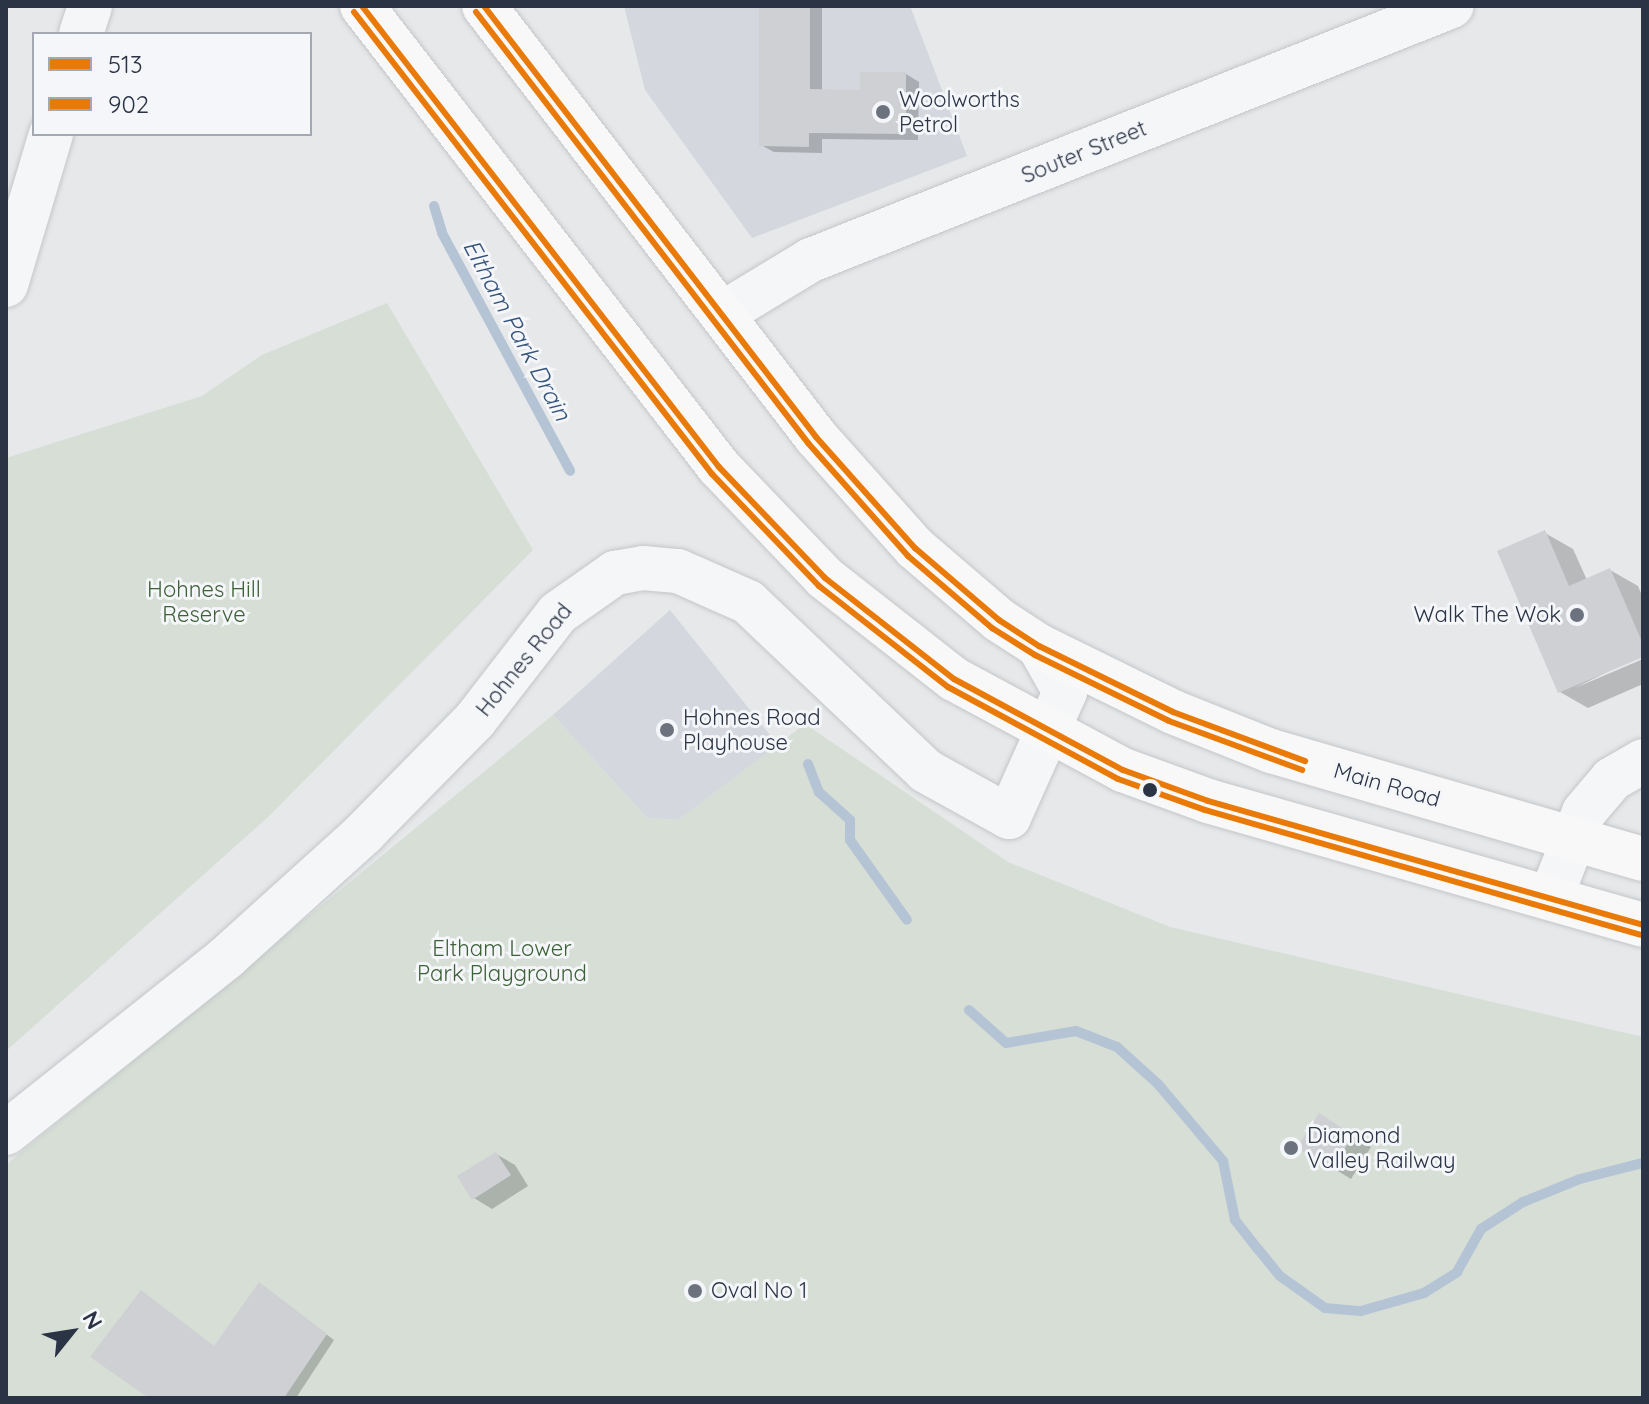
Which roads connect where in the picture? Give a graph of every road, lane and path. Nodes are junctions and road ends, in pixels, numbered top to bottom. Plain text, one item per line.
1 (90, 6) edge
2 (362, 6) edge
3 (484, 6) edge
4 (1452, 6) edge
5 (82, 32) edge
6 (50, 136) edge
7 (6, 285) edge
8 (725, 312) junction
9 (1039, 646) junction
10 (1047, 733) junction
11 (1643, 761) edge
12 (1571, 839) junction
13 (1643, 859) edge
14 (1551, 897) junction
15 (1643, 925) edge
16 (6, 1133) edge

1 - 5 street
2 - 10 main road
3 - 8 main road, Main Road
4 - 8 street, Souter Street
6 - 7 street
8 - 9 main road, Main Road
9 - 10 street, Hohnes Road
9 - 12 main road, Main Road
10 - 14 main road
10 - 16 street, Hohnes Road
11 - 12 street
12 - 13 main road, Main Road
12 - 14 street
14 - 15 main road

